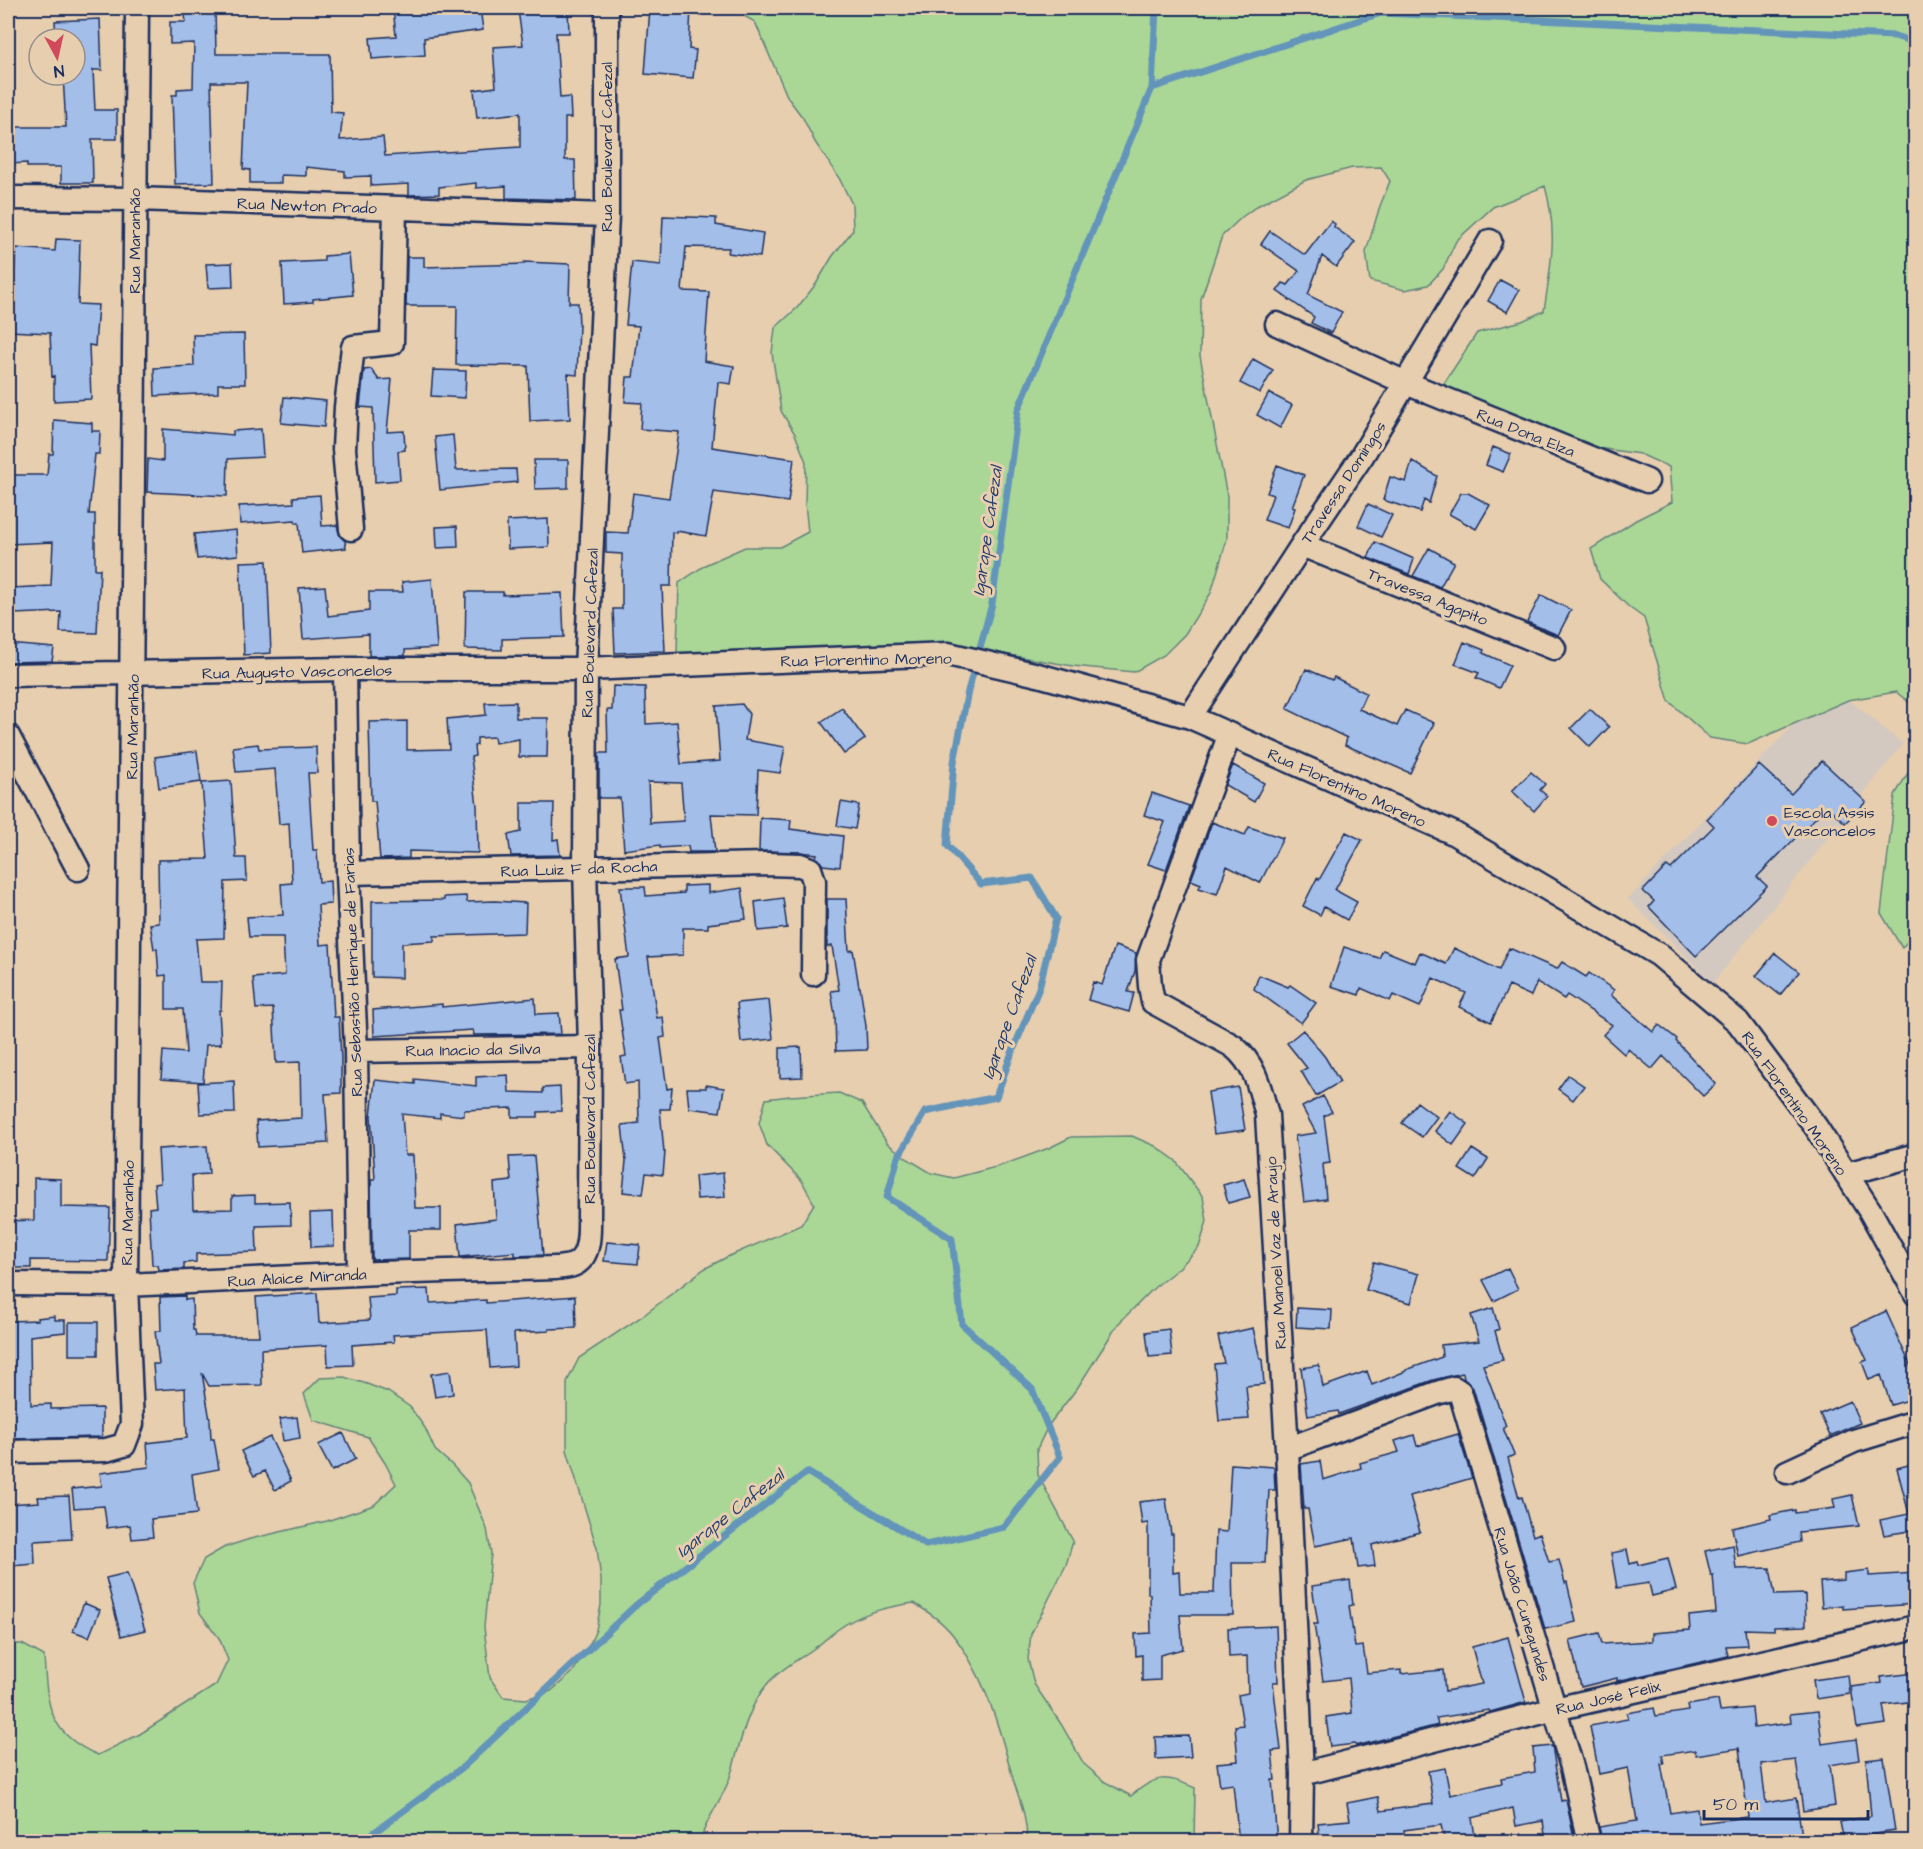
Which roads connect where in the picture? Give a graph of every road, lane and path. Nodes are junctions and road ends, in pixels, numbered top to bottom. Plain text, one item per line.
1 (137, 8) edge
2 (607, 8) edge
3 (8, 198) edge
4 (135, 200) junction
5 (395, 208) junction
6 (607, 215) junction
7 (1490, 242) dead end
8 (1277, 324) dead end
9 (1406, 382) junction
10 (1647, 482) dead end
11 (351, 528) dead end
12 (1302, 545) junction
13 (1554, 648) dead end
14 (345, 669) junction
15 (586, 669) junction
16 (132, 674) junction
17 (8, 675) edge
18 (1190, 717) junction
19 (8, 736) edge
20 (1229, 736) junction
21 (585, 867) junction
22 (78, 869) dead end
23 (348, 873) junction
24 (813, 974) dead end
25 (590, 1047) junction
26 (356, 1051) junction
27 (1916, 1155) edge
28 (1846, 1174) junction
29 (583, 1258) joint
30 (359, 1274) junction
31 (8, 1284) edge
32 (126, 1285) junction
33 (1916, 1294) edge
34 (1916, 1422) edge
35 (1287, 1449) junction
36 (8, 1452) edge
37 (1787, 1472) dead end
38 (1916, 1627) edge
39 (1555, 1709) junction
40 (1302, 1774) junction
41 (1301, 1842) edge
42 (1589, 1842) edge

1 - 4 street, Rua Maranhão
2 - 6 street, Rua Boulevard Cafezal
3 - 4 street, Rua Newton Prado
4 - 5 street, Rua Newton Prado
4 - 16 street, Rua Maranhão
5 - 6 street, Rua Newton Prado
5 - 11 street
6 - 15 street, Rua Boulevard Cafezal
7 - 9 street, Travessa Domingos
8 - 9 street, Rua Dona Elza
9 - 10 street, Rua Dona Elza
9 - 12 street, Travessa Domingos
12 - 13 street, Travessa Agapito
12 - 18 street, Travessa Domingos
14 - 15 street, Rua Augusto Vasconcelos
14 - 16 street, Rua Augusto Vasconcelos
14 - 23 street, Rua Sebastião Henrique de Farias
15 - 18 street, Rua Florentino Moreno
15 - 21 street, Rua Boulevard Cafezal
16 - 17 street, Rua Augusto Vasconcelos
16 - 32 street, Rua Maranhão
18 - 20 street, Rua Florentino Moreno
19 - 22 street
20 - 28 street, Rua Florentino Moreno
20 - 35 street, Rua Manoel Vaz de Araujo
21 - 23 street, Rua Luiz F da Rocha
21 - 24 street, Rua Luiz F da Rocha
21 - 25 street, Rua Boulevard Cafezal
23 - 26 street, Rua Sebastião Henrique de Farias
25 - 26 street, Rua Inacio da Silva
25 - 29 street, Rua Boulevard Cafezal
26 - 30 street, Rua Sebastião Henrique de Farias
27 - 28 street
28 - 33 street, Rua Florentino Moreno
29 - 30 street, Rua Alaice Miranda
30 - 32 street, Rua Alaice Miranda
31 - 32 street, Rua Alaice Miranda
32 - 36 street, Rua Maranhão
34 - 37 street
35 - 39 street, Rua João Cunegundes
35 - 40 street, Rua Manoel Vaz de Araujo
38 - 39 street, Rua José Felix
39 - 40 street, Rua José Felix
39 - 42 street, Rua João Cunegundes
40 - 41 street, Rua Manoel Vaz de Araujo

